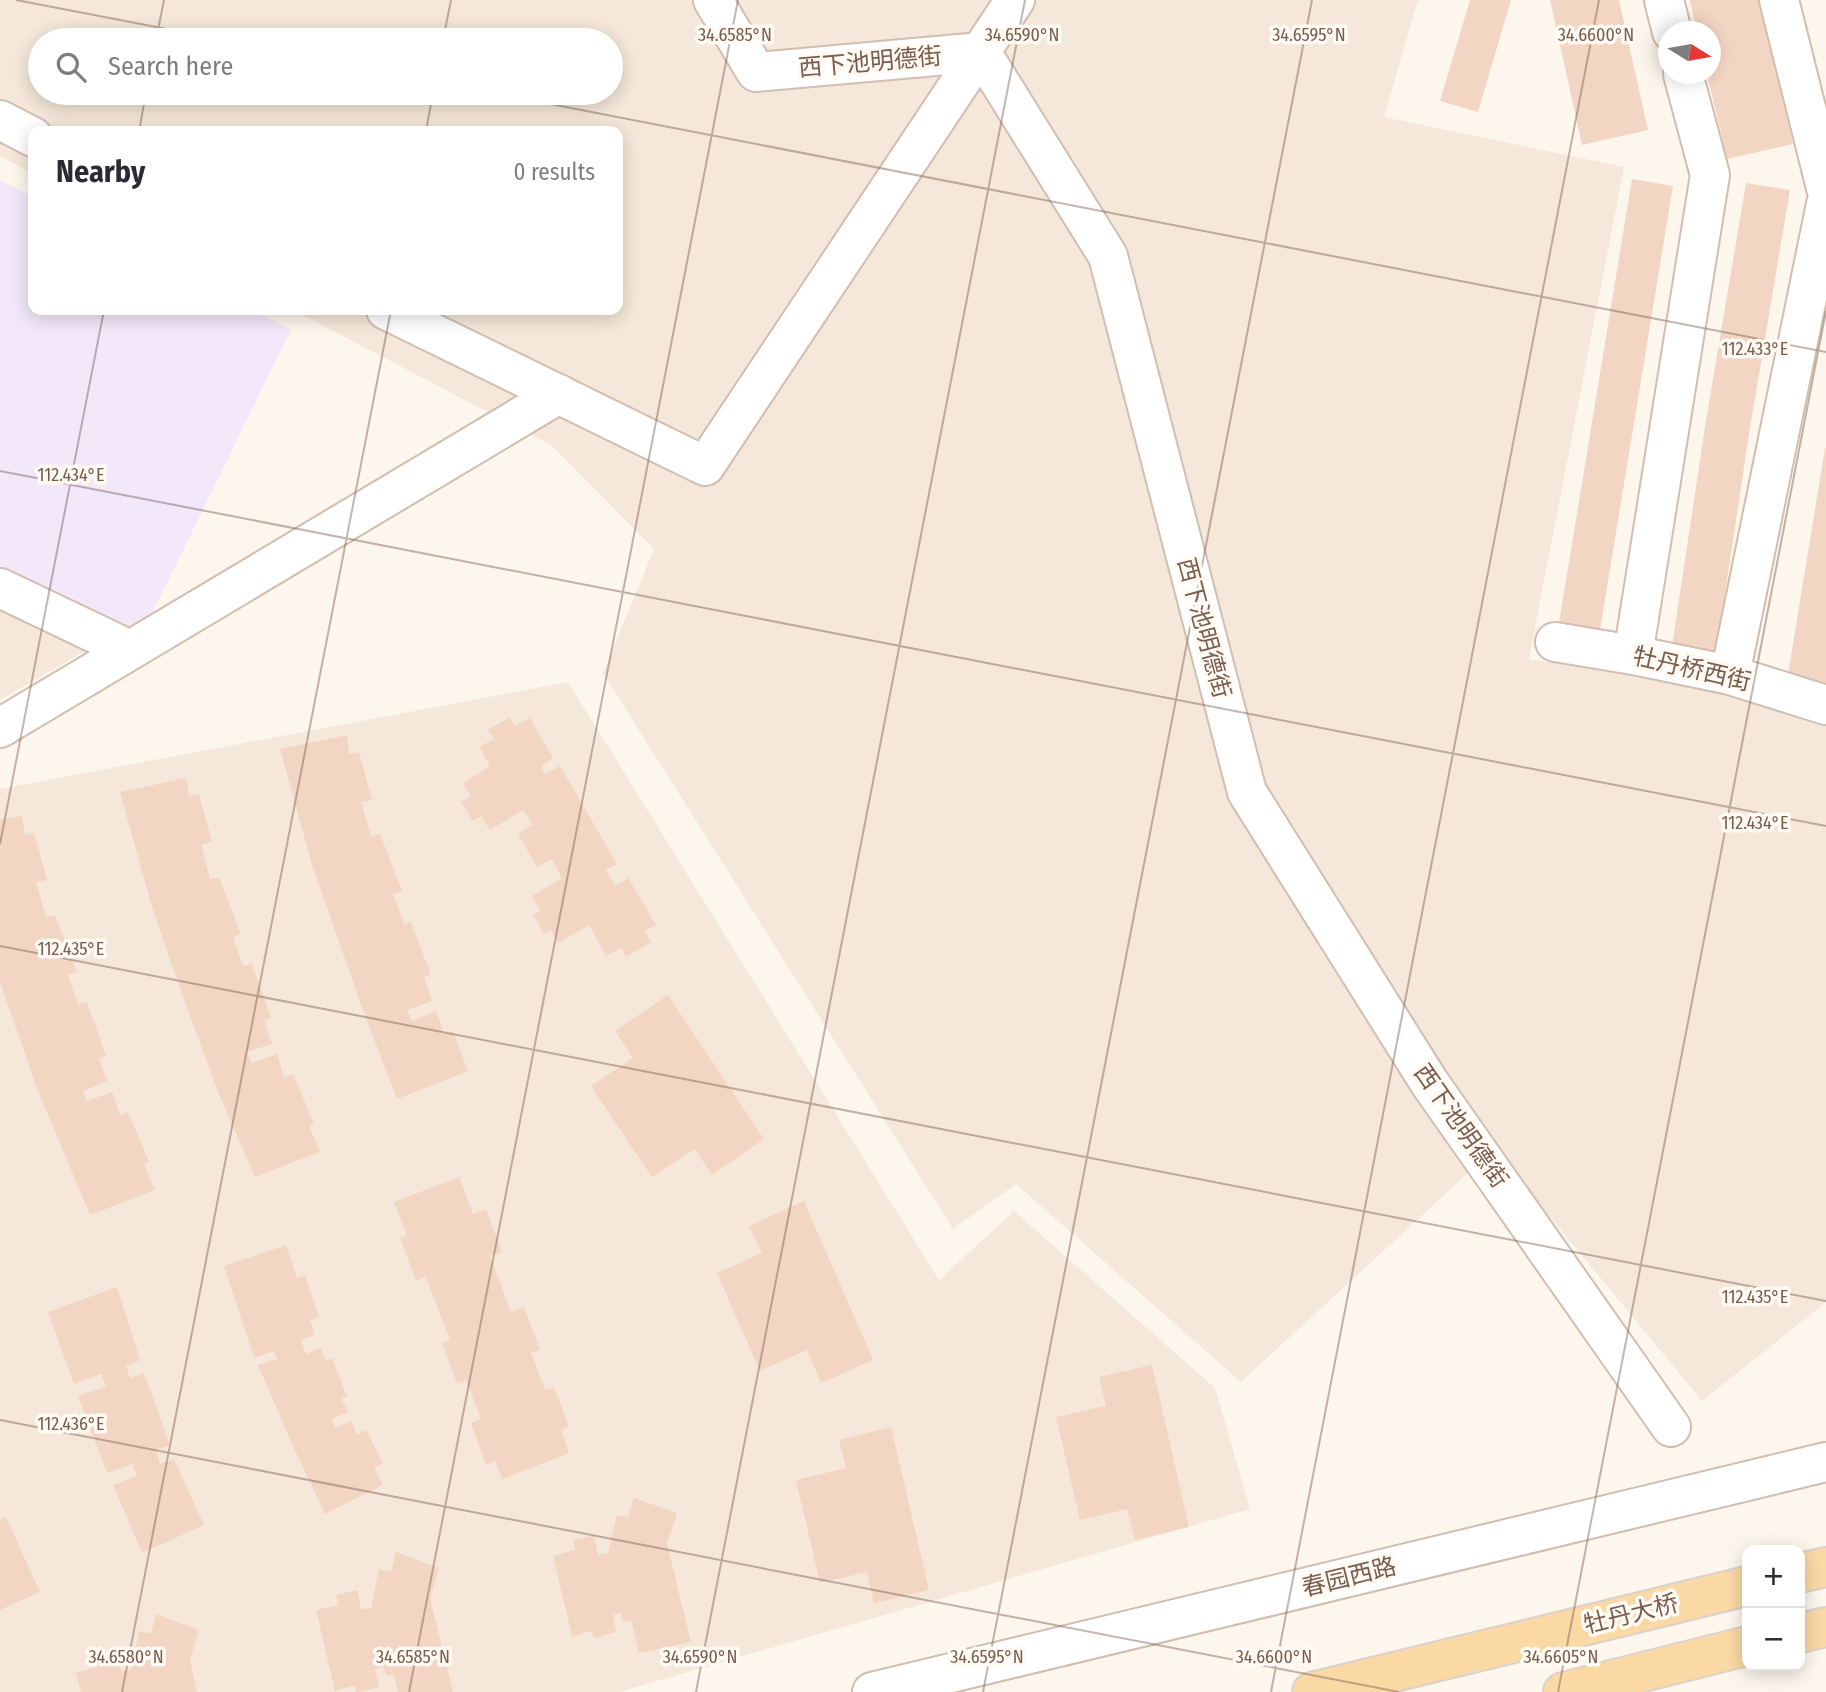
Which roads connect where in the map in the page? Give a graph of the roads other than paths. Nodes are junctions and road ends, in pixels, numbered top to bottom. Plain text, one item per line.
1 (713, 0) edge
2 (1015, 0) edge
3 (1664, 0) edge
4 (1779, 0) edge
5 (1669, 21) edge
6 (981, 52) junction
7 (1686, 84) edge
8 (0, 120) edge
9 (28, 134) edge
10 (1826, 188) edge
11 (1826, 204) edge
12 (396, 315) edge
13 (559, 394) junction
14 (0, 588) edge
15 (1555, 642) dead end
16 (130, 650) junction
17 (1633, 655) junction
18 (1730, 675) junction
19 (1826, 705) edge
20 (0, 728) edge
21 (1671, 1427) dead end
22 (1826, 1462) edge
23 (1826, 1567) edge
24 (1805, 1572) edge
25 (1742, 1587) edge
26 (1826, 1627) edge
27 (1805, 1632) edge
28 (1742, 1647) edge
29 (872, 1692) edge
30 (1312, 1692) edge
31 (1563, 1692) edge

1 - 6 street, 西下池明德街
2 - 6 street
3 - 5 street
4 - 10 street
6 - 13 street
6 - 21 street, 西下池明德街
7 - 17 street
8 - 9 street
11 - 18 street
12 - 13 street
13 - 16 street
14 - 16 street
15 - 17 street, 牡丹桥西街
16 - 20 street
17 - 18 street, 牡丹桥西街
18 - 19 street, 牡丹桥西街
22 - 29 street, 春园西路
23 - 24 main road
25 - 30 main road, 牡丹大桥
26 - 27 main road
28 - 31 main road

